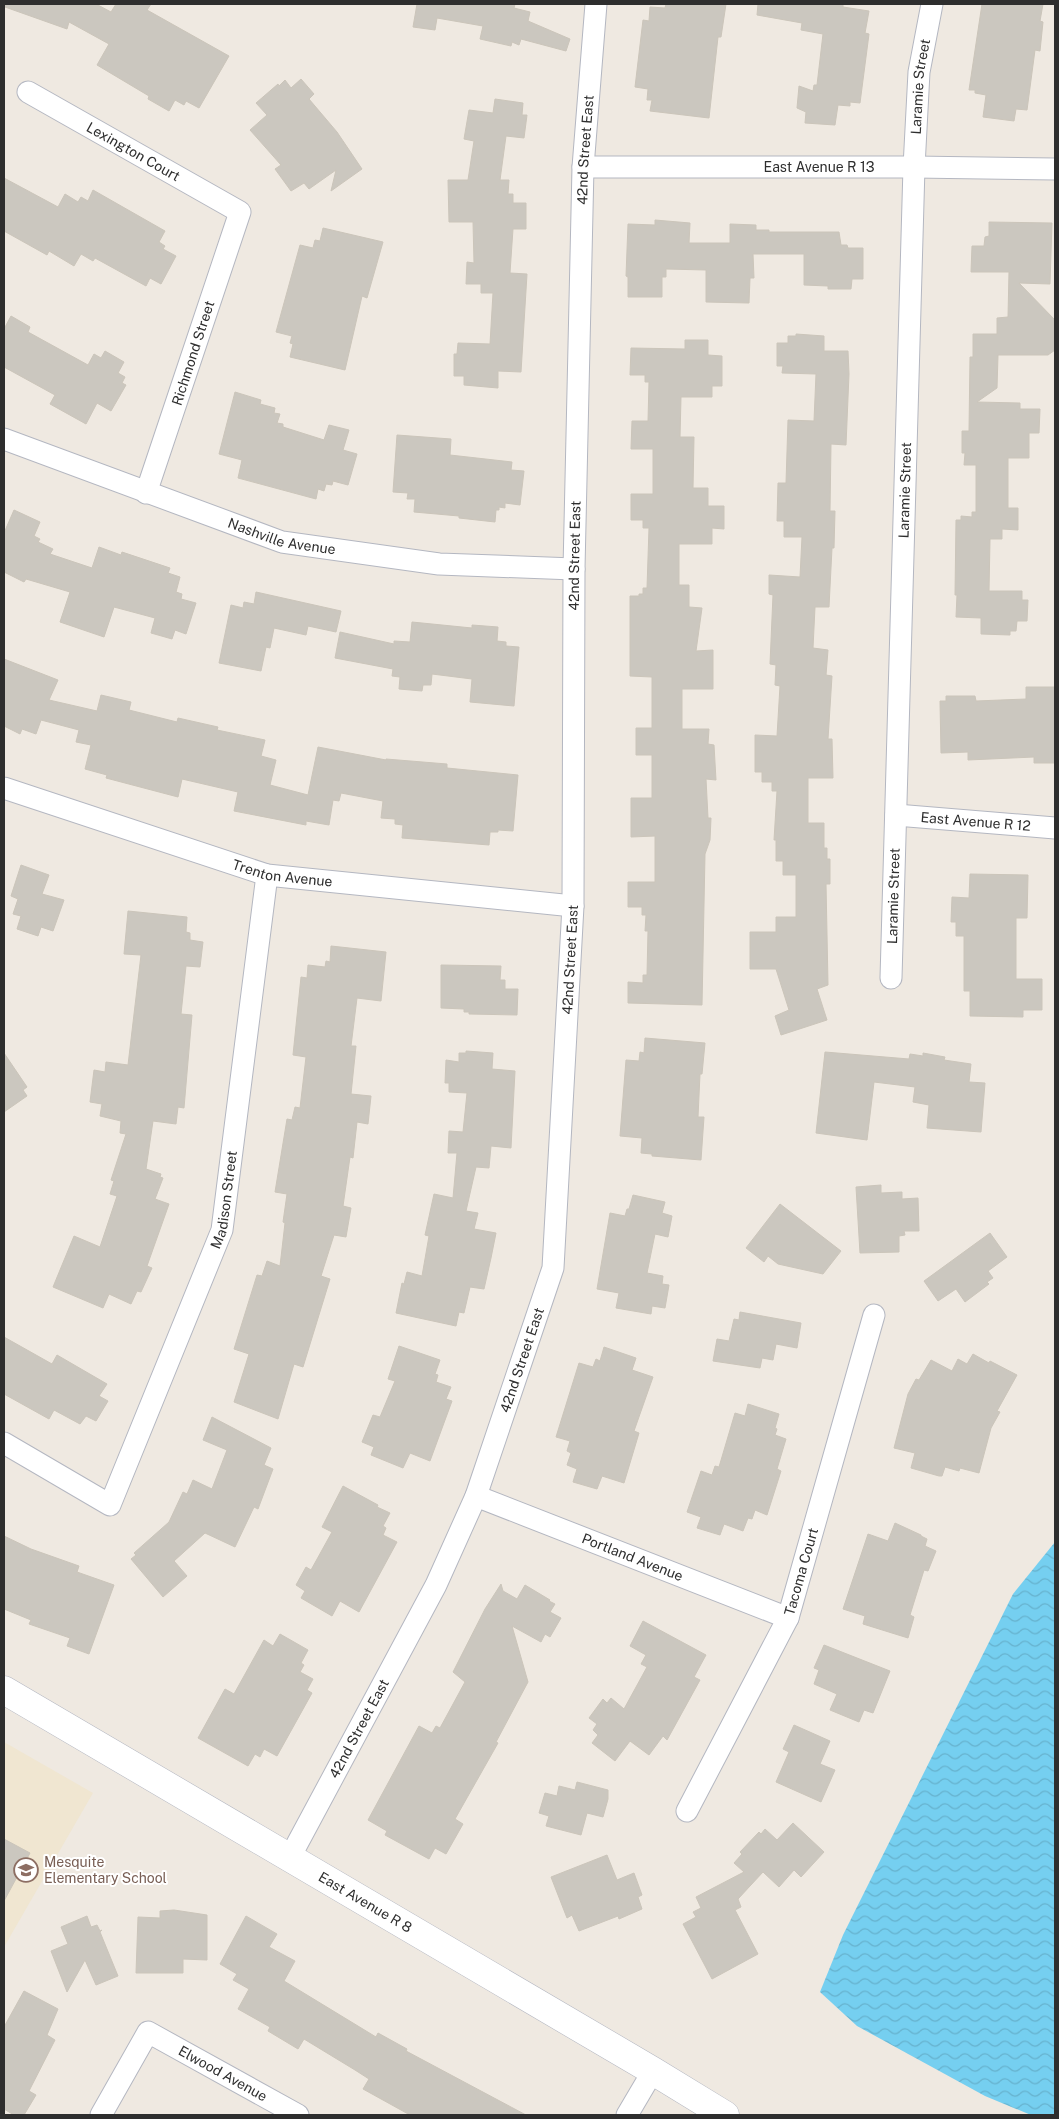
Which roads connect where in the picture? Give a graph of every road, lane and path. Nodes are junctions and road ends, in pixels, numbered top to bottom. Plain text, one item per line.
1 (596, 4) edge
2 (932, 4) edge
3 (28, 92) dead end
4 (583, 167) junction
5 (914, 167) junction
6 (1055, 169) edge
7 (240, 212) joint
8 (4, 440) edge
9 (146, 493) junction
10 (574, 569) junction
11 (4, 788) edge
12 (896, 815) junction
13 (1055, 828) edge
14 (267, 875) junction
15 (573, 906) junction
16 (891, 978) dead end
17 (874, 1315) dead end
18 (4, 1443) edge
19 (476, 1496) junction
20 (788, 1618) junction
21 (4, 1690) edge
22 (687, 1811) dead end
23 (289, 1859) junction
24 (653, 2071) junction
25 (101, 2115) edge
26 (298, 2115) edge
27 (627, 2115) edge
28 (725, 2115) edge

1 - 4 street, 42nd Street East
2 - 5 street, Laramie Street
3 - 7 street, Lexington Court
4 - 5 street, East Avenue R 13
4 - 10 street, 42nd Street East
5 - 6 street, East Avenue R 13
5 - 12 street, Laramie Street
7 - 9 street, Richmond Street
8 - 9 street, Nashville Avenue
9 - 10 street, Nashville Avenue
10 - 15 street, 42nd Street East
11 - 14 street, Trenton Avenue
12 - 13 street, East Avenue R 12
12 - 16 street, Laramie Street
14 - 15 street, Trenton Avenue
14 - 18 street, Madison Street
15 - 19 street, 42nd Street East
17 - 20 street, Tacoma Court
19 - 20 street, Portland Avenue
19 - 23 street, 42nd Street East
20 - 22 street, Tacoma Court
21 - 23 street, East Avenue R 8
23 - 24 street, East Avenue R 8
24 - 27 street
24 - 28 street, East Avenue R 8
25 - 26 street, Elwood Avenue

